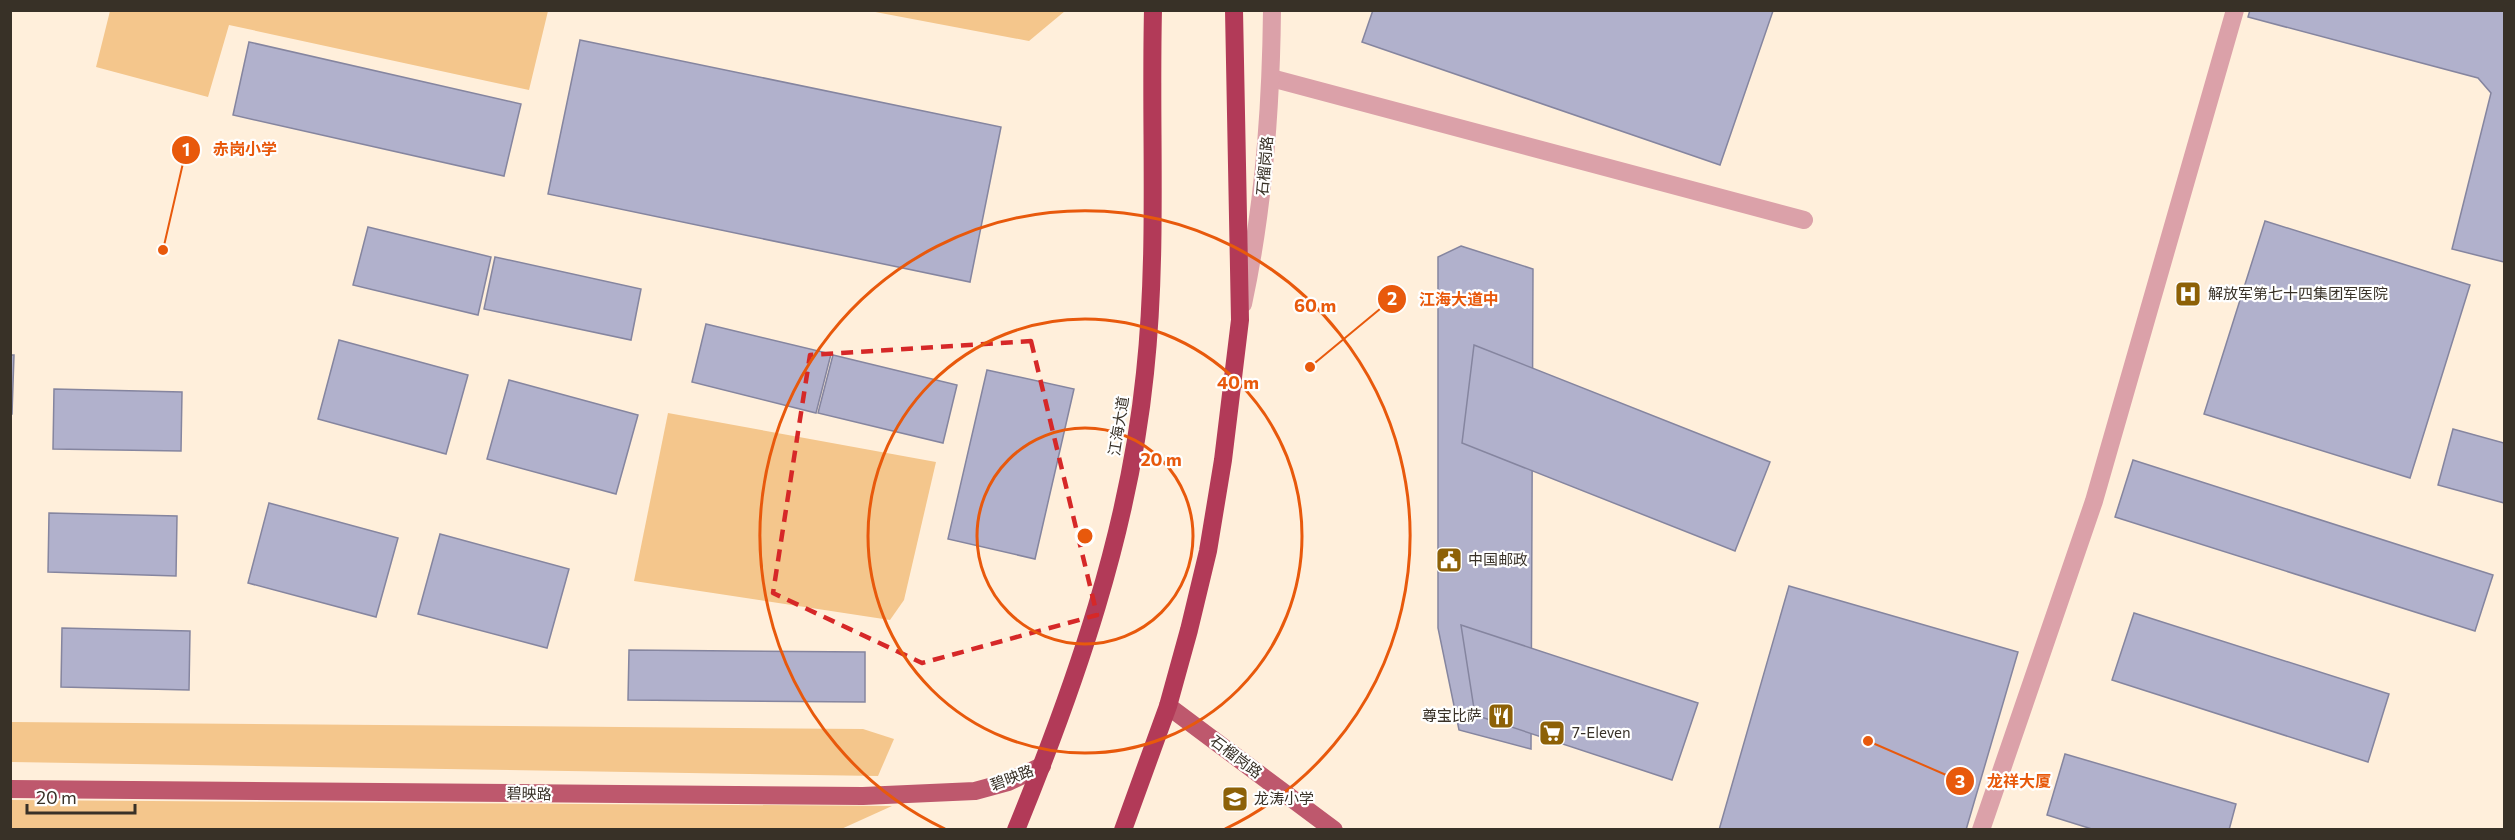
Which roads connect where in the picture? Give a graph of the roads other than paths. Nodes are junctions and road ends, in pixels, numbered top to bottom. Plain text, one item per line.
1 (1143, 10) edge
2 (1153, 10) edge
3 (1233, 10) edge
4 (1272, 10) edge
5 (2235, 10) edge
6 (1152, 48) junction
7 (1270, 78) junction
8 (1804, 220) dead end
9 (1240, 320) junction
10 (1168, 706) junction
11 (1042, 766) junction
12 (10, 789) edge
13 (1016, 830) edge
14 (1123, 830) edge
15 (1334, 830) edge
16 (1982, 830) edge

1 - 6 street
2 - 6 highway, 江海大道
3 - 9 highway
4 - 7 street, 石榴岗路
5 - 16 street
6 - 11 highway, 江海大道
7 - 8 street
7 - 9 street, 石榴岗路
9 - 10 highway
10 - 14 highway
10 - 15 main road, 石榴岗路
11 - 12 main road, 碧映路
11 - 13 highway, 江海大道

